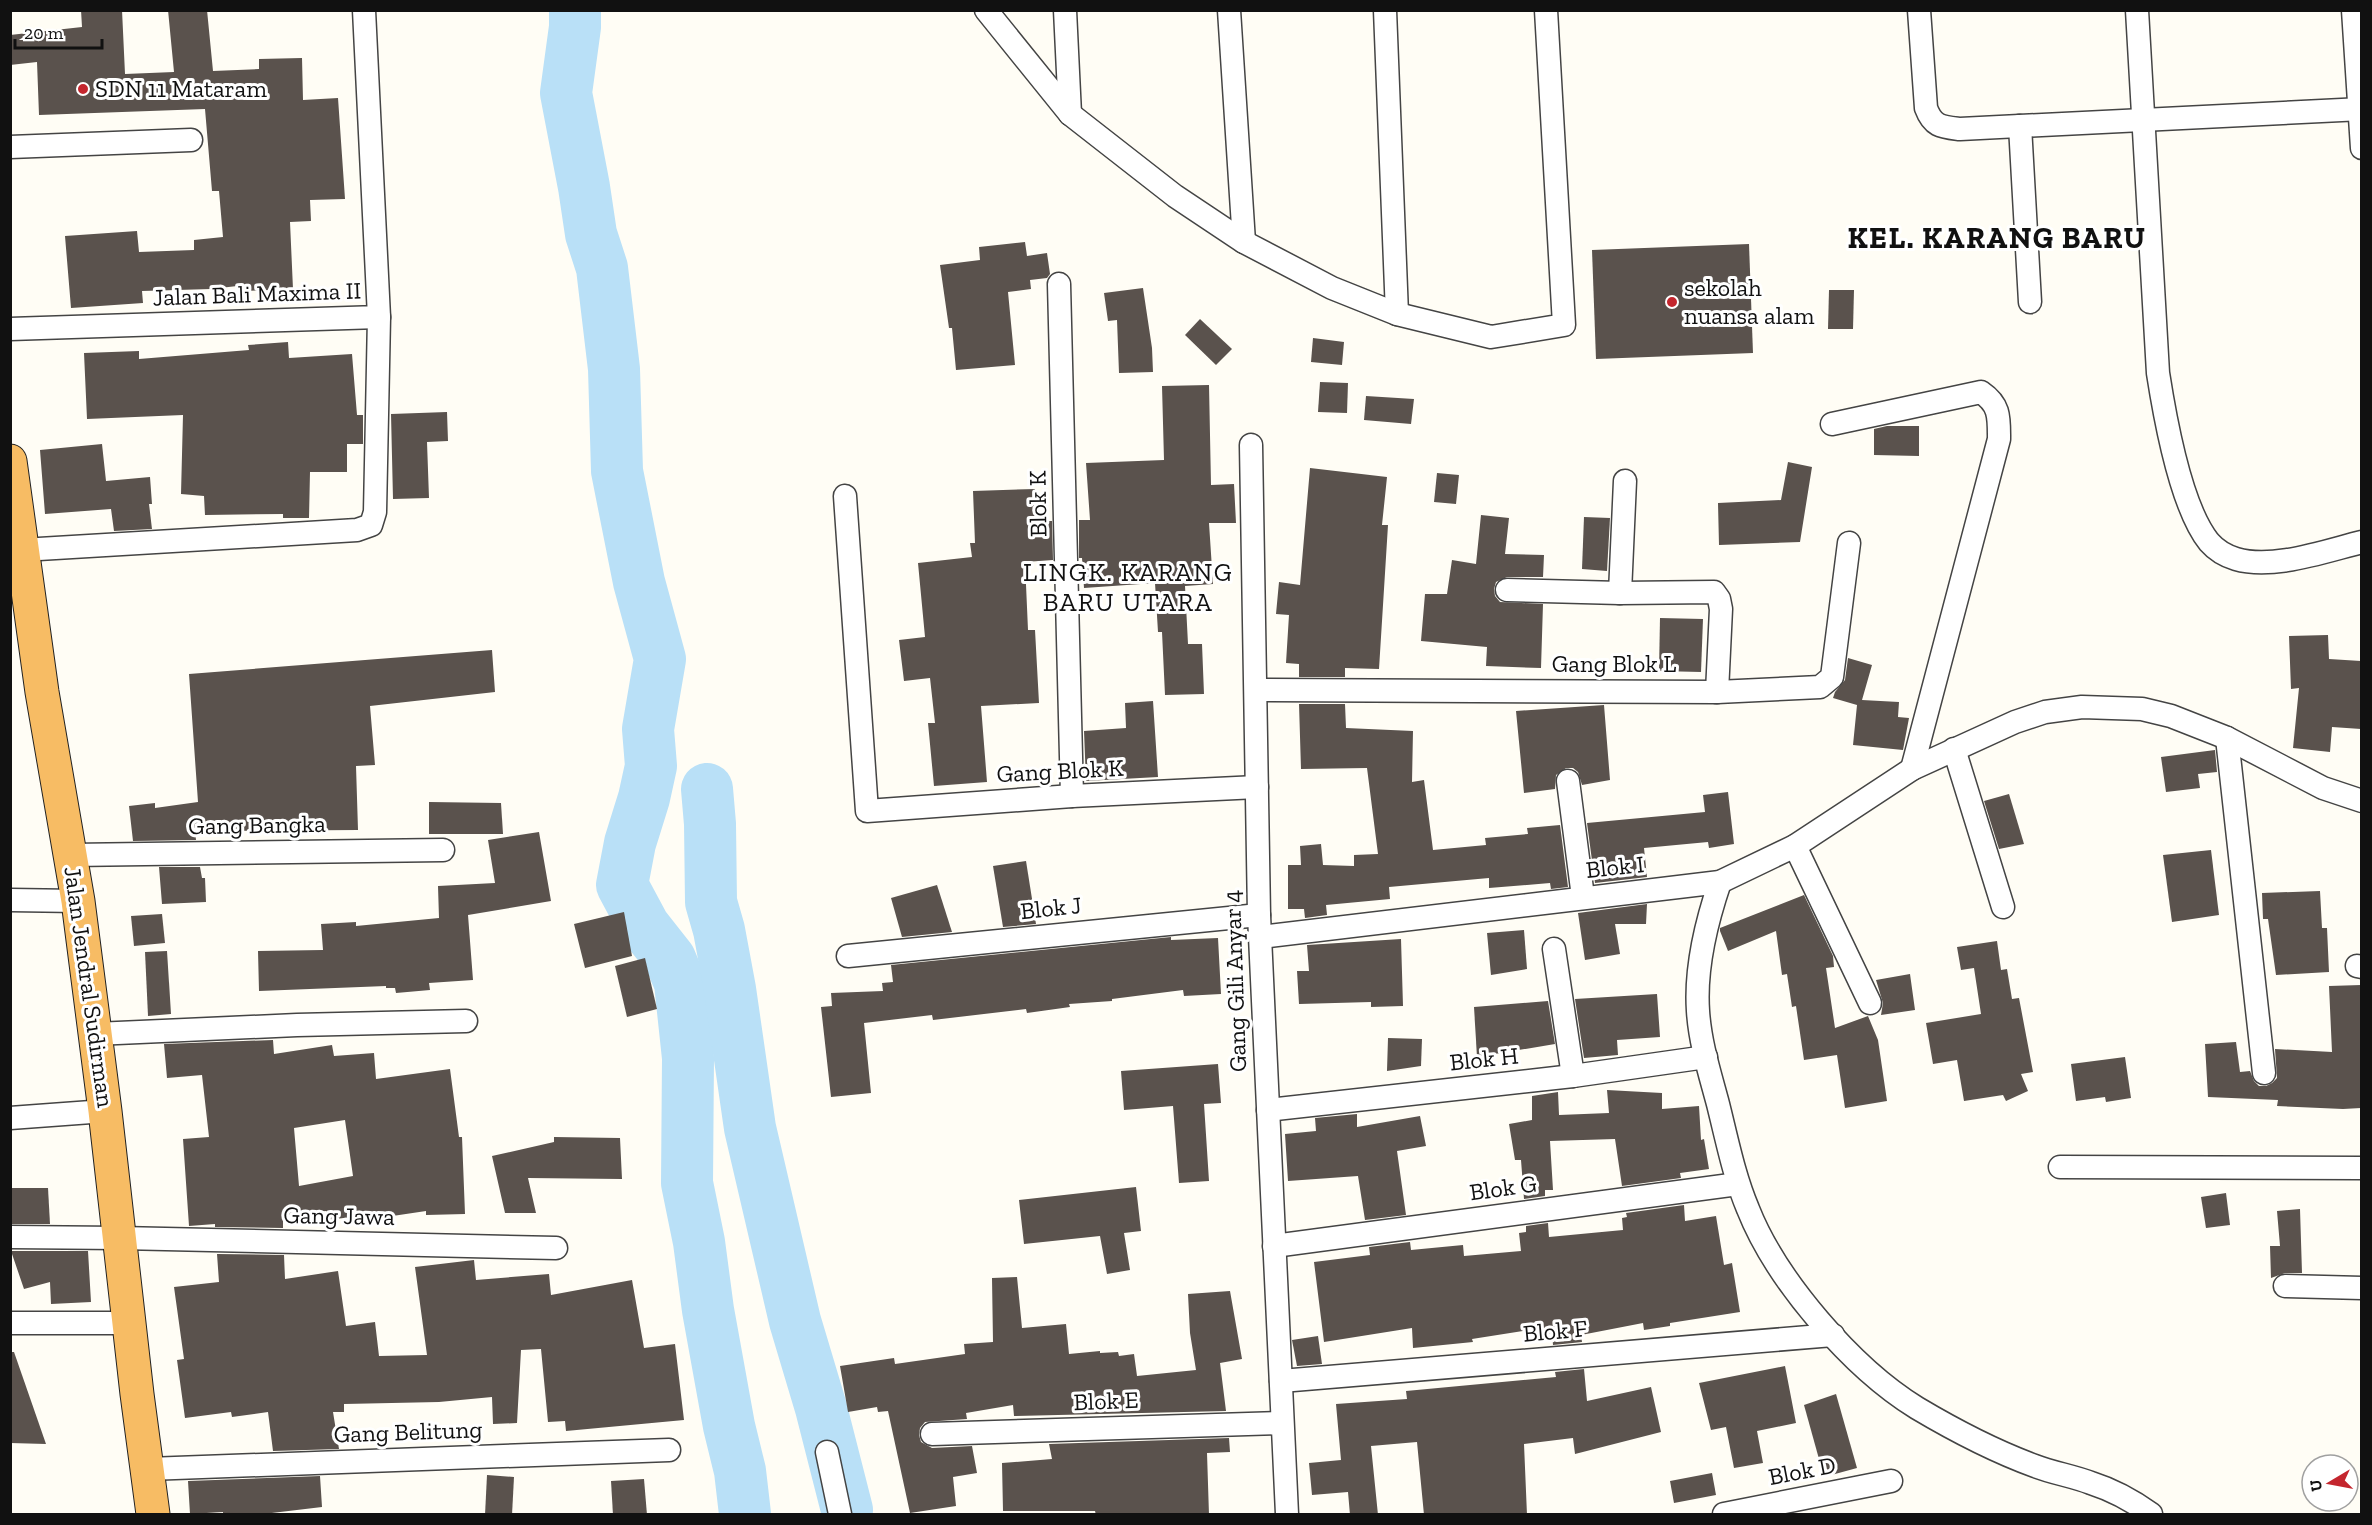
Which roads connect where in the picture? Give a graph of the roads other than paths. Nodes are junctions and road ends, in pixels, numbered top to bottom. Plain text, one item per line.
1 (364, 10) edge
2 (986, 10) edge
3 (1065, 10) edge
4 (1385, 10) edge
5 (1546, 10) edge
6 (1919, 10) edge
7 (2137, 10) edge
8 (2353, 10) edge
9 (1234, 11) edge
10 (2360, 109) edge
11 (1070, 114) junction
12 (2143, 119) junction
13 (2020, 126) junction
14 (191, 140) dead end
15 (10, 147) edge
16 (2361, 148) edge
17 (1244, 242) junction
18 (1059, 284) dead end
19 (2030, 302) dead end
20 (1397, 314) junction
21 (380, 316) junction
22 (10, 329) edge
23 (1832, 424) dead end
24 (1251, 445) dead end
25 (10, 461) edge
26 (1625, 481) dead end
27 (845, 496) dead end
28 (2361, 542) edge
29 (1849, 543) dead end
30 (22, 550) junction
31 (1507, 590) dead end
32 (1620, 593) junction
33 (1256, 690) junction
34 (1717, 692) junction
35 (2227, 738) junction
36 (1954, 749) junction
37 (1912, 769) junction
38 (1568, 781) dead end
39 (1257, 787) junction
40 (1072, 796) junction
41 (2361, 801) edge
42 (1795, 846) junction
43 (442, 850) dead end
44 (71, 855) junction
45 (1720, 882) junction
46 (1583, 897) junction
47 (10, 900) edge
48 (78, 901) junction
49 (2003, 907) dead end
50 (1260, 926) junction
51 (1554, 949) dead end
52 (848, 956) dead end
53 (1870, 1003) dead end
54 (466, 1022) dead end
55 (95, 1034) junction
56 (1706, 1057) junction
57 (2264, 1073) dead end
58 (1573, 1076) junction
59 (1268, 1110) junction
60 (105, 1111) junction
61 (10, 1118) edge
62 (2060, 1167) dead end
63 (2361, 1168) edge
64 (1738, 1184) junction
65 (10, 1238) edge
66 (120, 1238) junction
67 (1274, 1246) junction
68 (556, 1248) dead end
69 (2285, 1286) dead end
70 (2361, 1288) edge
71 (10, 1323) edge
72 (129, 1323) junction
73 (1833, 1335) junction
74 (1281, 1381) junction
75 (1282, 1423) junction
76 (932, 1434) dead end
77 (669, 1450) dead end
78 (827, 1452) dead end
79 (148, 1469) junction
80 (1891, 1481) dead end
81 (153, 1515) edge
82 (840, 1515) edge
83 (1287, 1515) edge
84 (1724, 1515) edge
85 (2151, 1515) edge

1 - 21 street, Jalan Bali Maxima II
2 - 11 street
3 - 11 street
4 - 20 street
5 - 20 street
6 - 13 street
7 - 12 street
8 - 10 street
9 - 17 street
10 - 12 street
10 - 16 street
11 - 17 street
12 - 13 street
12 - 28 street
13 - 19 street
14 - 15 street
17 - 20 street
18 - 40 street, Blok K
21 - 22 street, Jalan Bali Maxima II
21 - 30 street
23 - 37 street
24 - 33 street, Gang Gili Anyar 4
25 - 30 highway, Jalan Jendral Sudirman
26 - 32 street
27 - 40 street, Gang Blok K
29 - 34 street, Gang Blok L
30 - 44 highway, Jalan Jendral Sudirman
31 - 32 street
32 - 34 street
33 - 34 street, Gang Blok L
33 - 39 street, Gang Gili Anyar 4
35 - 36 street, Blok I
35 - 41 street, Blok I
35 - 57 street
36 - 37 street, Blok I
36 - 49 street
37 - 42 street, Blok I
38 - 46 street
39 - 40 street, Gang Blok K
39 - 50 street, Gang Gili Anyar 4
42 - 45 street, Blok I
42 - 53 street
43 - 44 street, Gang Bangka
44 - 48 highway, Jalan Jendral Sudirman
45 - 46 street, Blok I
45 - 56 street
46 - 50 street, Blok I
47 - 48 street
48 - 55 highway, Jalan Jendral Sudirman
50 - 52 street, Blok J
50 - 59 street, Gang Gili Anyar 4
51 - 58 street
54 - 55 street
55 - 60 highway, Jalan Jendral Sudirman
56 - 58 street, Blok H
56 - 64 street
58 - 59 street, Blok H
59 - 67 street, Gang Gili Anyar 4
60 - 61 street
60 - 66 highway, Jalan Jendral Sudirman
62 - 63 street
64 - 67 street, Blok G
64 - 73 street
65 - 66 street, Gang Jawa
66 - 68 street, Gang Jawa
66 - 72 highway, Jalan Jendral Sudirman
67 - 74 street, Gang Gili Anyar 4
69 - 70 street
71 - 72 street
72 - 79 highway, Jalan Jendral Sudirman
73 - 74 street, Blok F
73 - 85 street
74 - 75 street, Gang Gili Anyar 4
75 - 76 street, Blok E
75 - 83 street, Gang Gili Anyar 4
77 - 79 street, Gang Belitung
78 - 82 street
79 - 81 highway, Jalan Jendral Sudirman
80 - 84 street, Blok D

